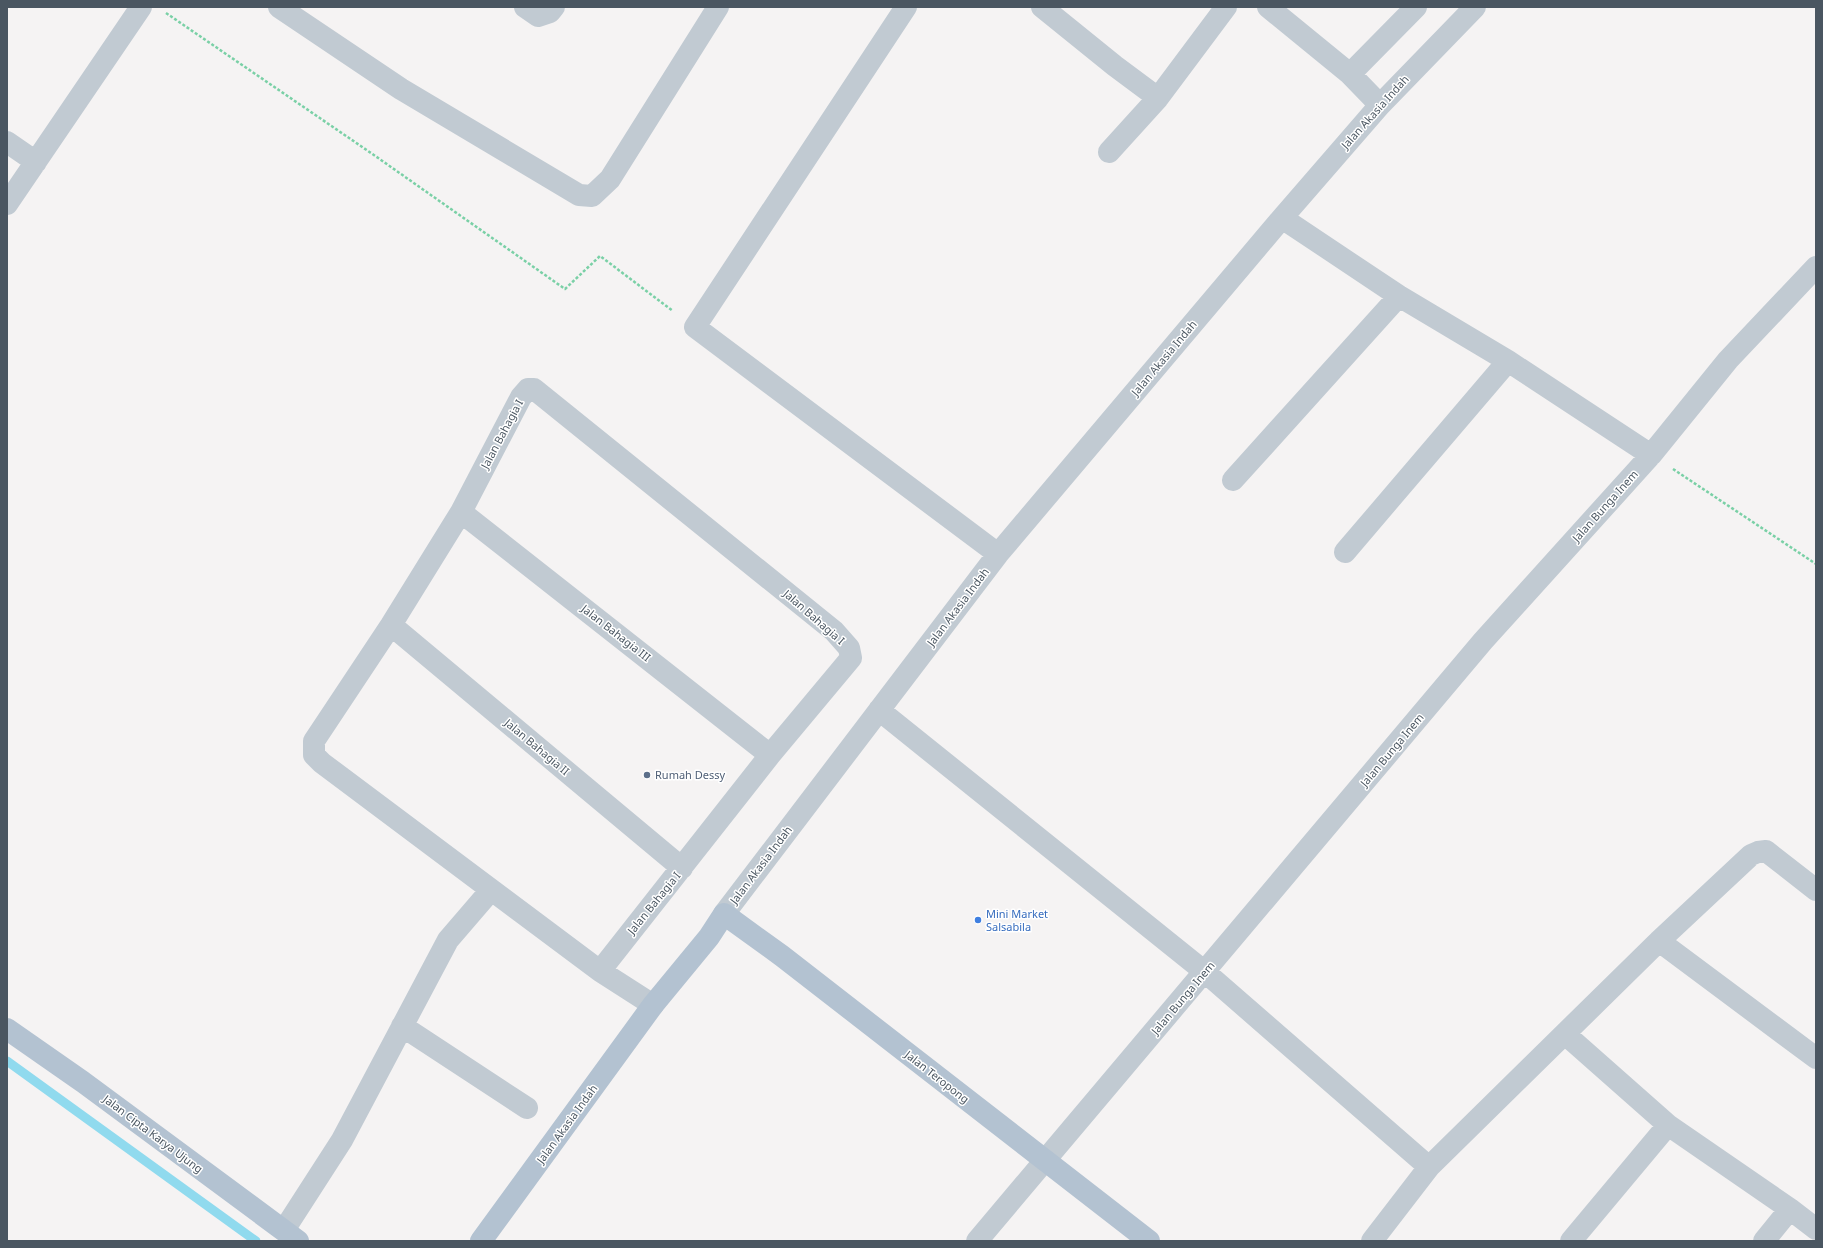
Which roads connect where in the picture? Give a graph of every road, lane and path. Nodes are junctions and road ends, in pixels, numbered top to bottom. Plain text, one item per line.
1 (141, 7) edge
2 (279, 7) edge
3 (524, 7) edge
4 (554, 7) edge
5 (718, 7) edge
6 (906, 7) edge
7 (1042, 7) edge
8 (1226, 7) edge
9 (1268, 7) edge
10 (1416, 7) edge
11 (1475, 7) edge
12 (164, 11) dead end
13 (1350, 74) junction
14 (1158, 98) junction
15 (1380, 105) junction
16 (7, 142) edge
17 (1109, 152) dead end
18 (36, 162) junction
19 (7, 204) edge
20 (1282, 218) junction
21 (1816, 267) edge
22 (1399, 296) junction
23 (695, 328) junction
24 (1508, 361) junction
25 (1650, 455) junction
26 (1233, 480) dead end
27 (461, 512) junction
28 (1345, 552) dead end
29 (998, 554) junction
30 (1816, 564) edge
31 (391, 625) junction
32 (879, 710) junction
33 (770, 755) junction
34 (682, 868) junction
35 (490, 890) junction
36 (1816, 890) edge
37 (724, 914) junction
38 (1659, 941) junction
39 (600, 971) junction
40 (1205, 972) junction
41 (653, 1005) junction
42 (402, 1026) junction
43 (7, 1029) edge
44 (1565, 1034) junction
45 (1816, 1058) edge
46 (528, 1108) dead end
47 (1668, 1125) junction
48 (1046, 1161) junction
49 (1429, 1167) junction
50 (1790, 1209) junction
51 (1816, 1229) edge
52 (291, 1236) edge
53 (1381, 1238) edge
54 (481, 1241) edge
55 (977, 1241) edge
56 (1149, 1241) edge
57 (1571, 1241) edge
58 (1764, 1241) edge

1 - 18 street
2 - 5 street
3 - 4 street
6 - 23 street
7 - 14 street
8 - 14 street
9 - 13 street
10 - 13 street
11 - 15 street, Jalan Akasia Indah
12 - 23 path
13 - 15 street
14 - 17 street
15 - 20 street, Jalan Akasia Indah
16 - 18 street
18 - 19 street
20 - 22 street
20 - 29 street, Jalan Akasia Indah
21 - 25 street, Jalan Bunga Inem
22 - 24 street
22 - 26 street
23 - 29 street
24 - 25 street
24 - 28 street
25 - 30 path
25 - 40 street, Jalan Bunga Inem
27 - 31 street, Jalan Bahagia I
27 - 33 street, Jalan Bahagia III
27 - 33 street, Jalan Bahagia I
29 - 32 street, Jalan Akasia Indah
31 - 34 street, Jalan Bahagia II
31 - 35 street, Jalan Bahagia I
32 - 37 street, Jalan Akasia Indah
32 - 40 street
33 - 34 street, Jalan Bahagia I
34 - 39 street, Jalan Bahagia I
35 - 39 street, Jalan Bahagia I
35 - 42 street
36 - 38 street
37 - 41 main road, Jalan Akasia Indah
37 - 48 main road, Jalan Teropong
38 - 44 street
38 - 45 street
39 - 41 street
40 - 48 street, Jalan Bunga Inem
40 - 49 street
41 - 54 main road, Jalan Akasia Indah
42 - 46 street
42 - 52 street
43 - 52 main road, Jalan Cipta Karya Ujung
44 - 47 street
44 - 49 street
47 - 50 street
47 - 57 street
48 - 55 street, Jalan Bunga Inem
48 - 56 main road, Jalan Teropong
49 - 53 street
50 - 51 street
50 - 58 street

